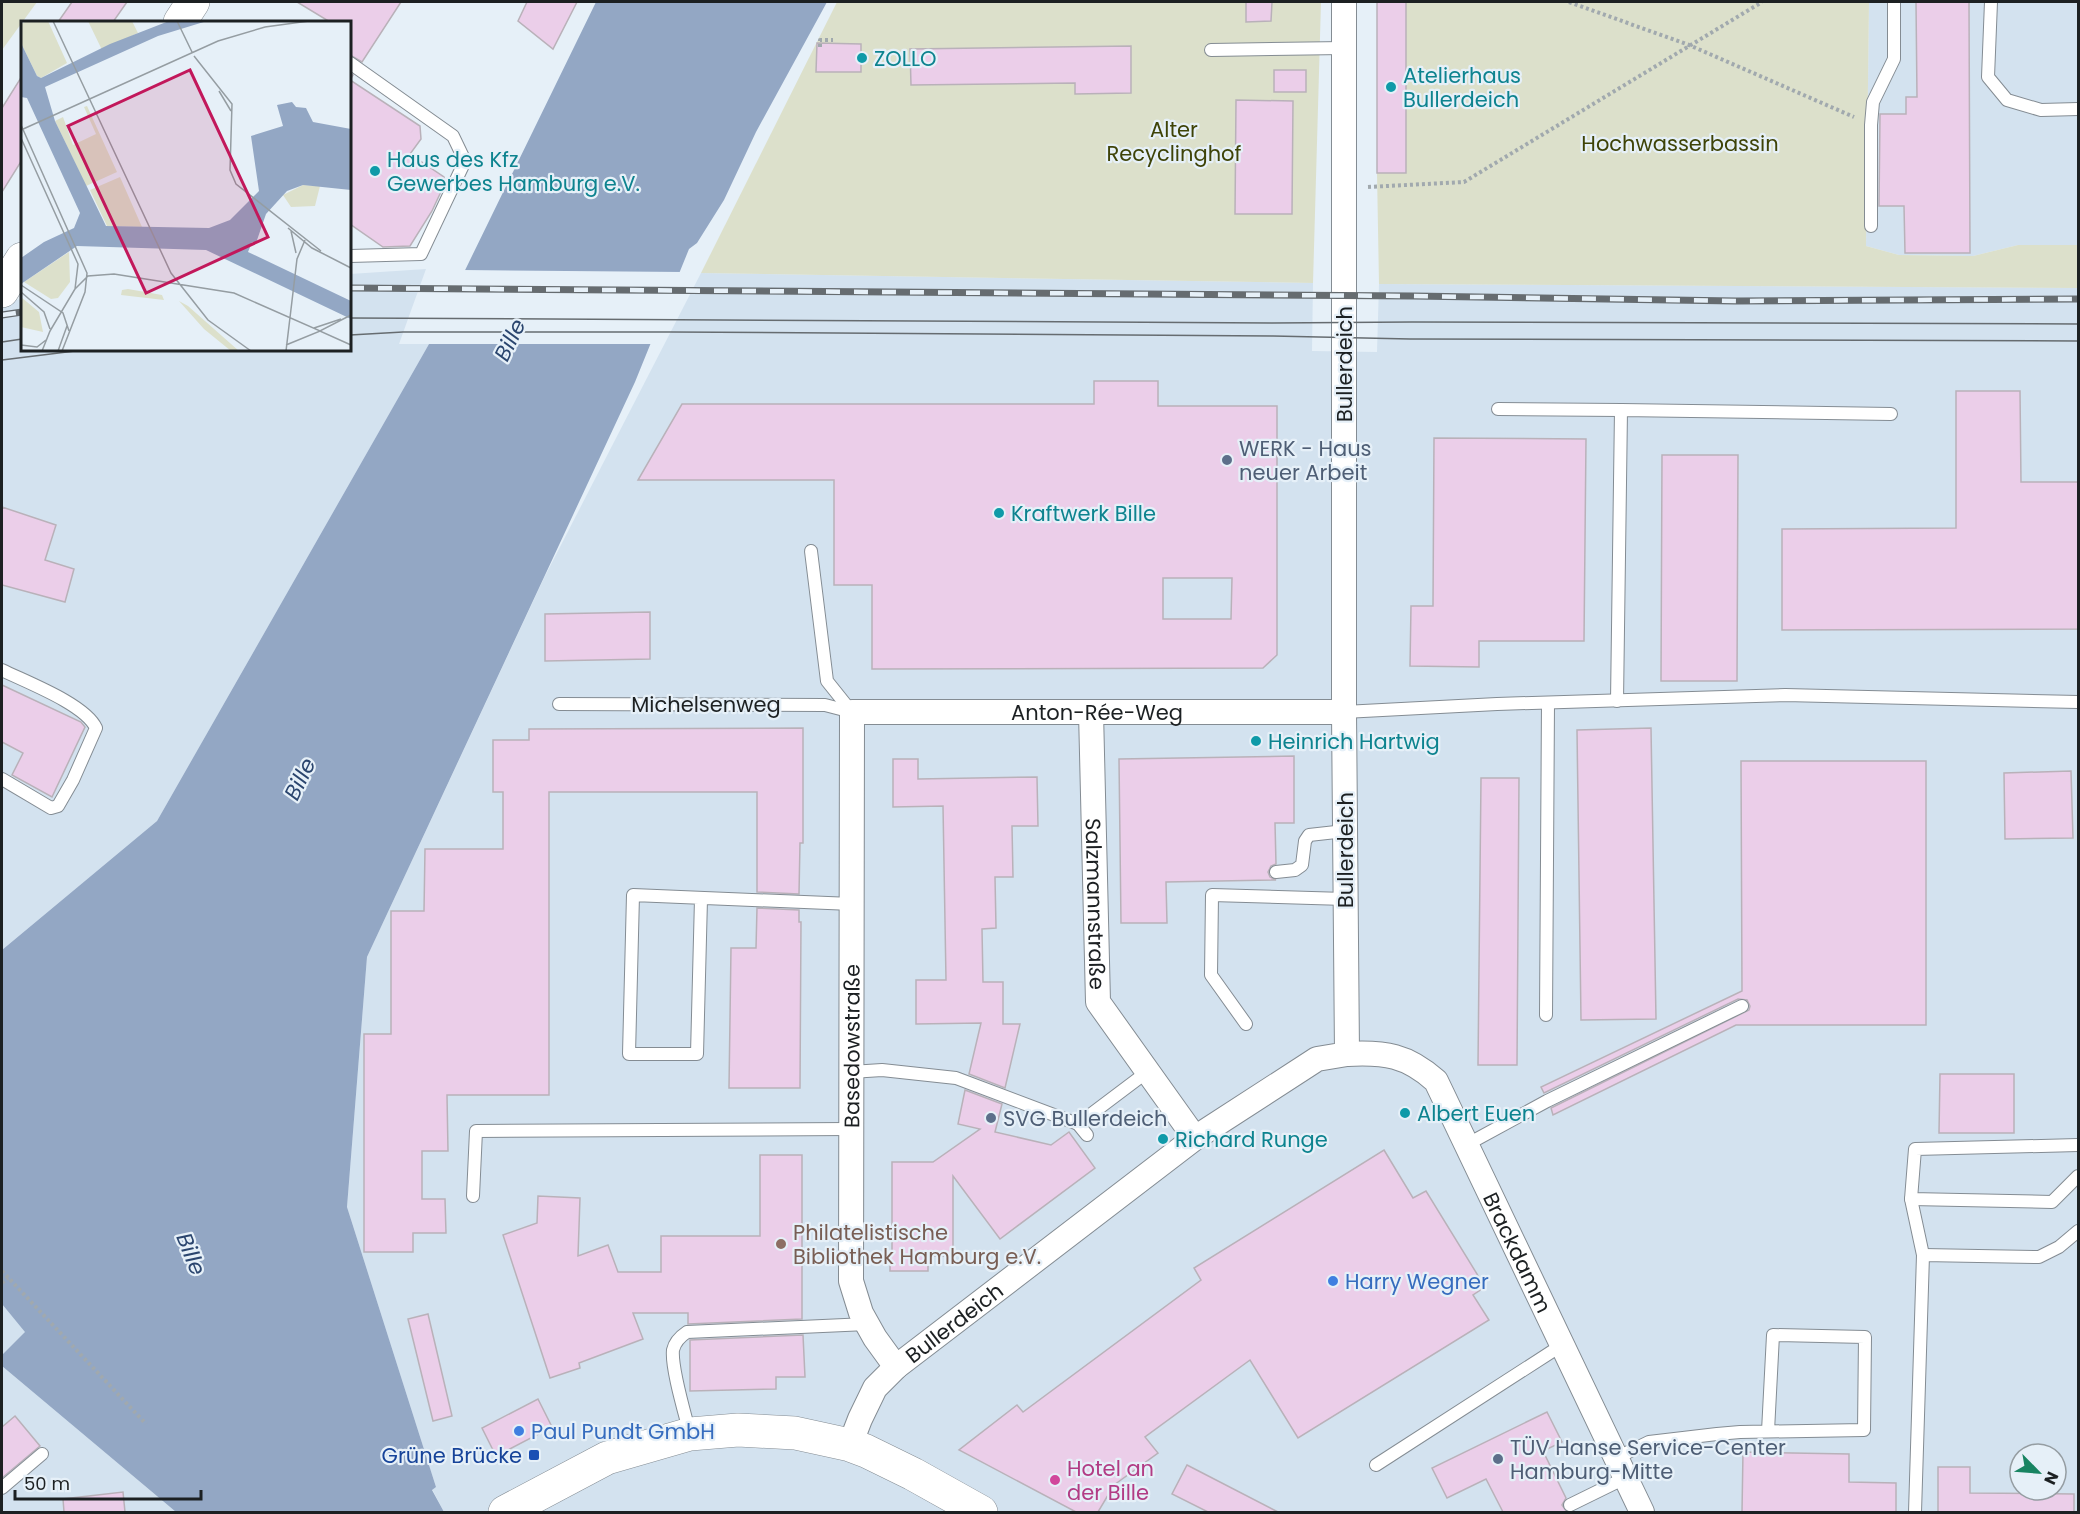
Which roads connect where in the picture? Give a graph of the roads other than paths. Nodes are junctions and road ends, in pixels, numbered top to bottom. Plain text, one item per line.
1 (194, 2) edge
2 (1344, 2) edge
3 (1894, 2) edge
4 (1991, 2) edge
5 (181, 21) edge
6 (1344, 48) junction
7 (1211, 50) dead end
8 (351, 64) edge
9 (2079, 110) edge
10 (1871, 226) dead end
11 (351, 256) edge
12 (21, 261) edge
13 (2, 291) edge
14 (1498, 409) dead end
15 (1621, 410) junction
16 (1891, 414) dead end
17 (811, 551) dead end
18 (2, 670) edge
19 (1617, 701) junction
20 (2079, 702) edge
21 (1548, 703) junction
22 (559, 704) dead end
23 (852, 712) junction
24 (1091, 712) junction
25 (1344, 712) junction
26 (2, 779) edge
27 (1345, 831) junction
28 (1276, 872) dead end
29 (701, 899) junction
30 (1346, 899) junction
31 (852, 904) junction
32 (1742, 1006) dead end
33 (1546, 1015) dead end
34 (1246, 1024) dead end
35 (1347, 1054) junction
36 (851, 1072) junction
37 (1147, 1072) junction
38 (1078, 1124) junction
39 (851, 1129) junction
40 (1087, 1135) dead end
41 (1195, 1138) junction
42 (1466, 1145) junction
43 (2079, 1145) edge
44 (2079, 1176) edge
45 (473, 1196) dead end
46 (1911, 1199) junction
47 (2079, 1231) edge
48 (1923, 1255) junction
49 (867, 1324) junction
50 (1562, 1344) junction
51 (896, 1367) junction
52 (1768, 1431) junction
53 (690, 1434) junction
54 (850, 1445) junction
55 (42, 1454) dead end
56 (1376, 1466) dead end
57 (1620, 1468) junction
58 (2, 1488) edge
59 (1570, 1504) dead end
60 (505, 1512) edge
61 (981, 1512) edge
62 (1642, 1512) edge
63 (1915, 1512) edge

1 - 5 main road
2 - 6 street, Bullerdeich
3 - 10 lane
4 - 9 lane
6 - 7 lane
6 - 25 street, Bullerdeich
8 - 11 lane
12 - 13 main road
14 - 15 lane
15 - 16 lane
15 - 19 lane
17 - 23 lane
18 - 26 lane
19 - 20 lane
19 - 21 lane
21 - 25 lane
21 - 33 lane
22 - 23 lane, Michelsenweg
23 - 24 street, Anton-Rée-Weg
23 - 31 street, Basedowstraße
24 - 25 street, Anton-Rée-Weg
24 - 37 street, Salzmannstraße
25 - 27 street, Bullerdeich
27 - 28 lane
27 - 30 street, Bullerdeich
29 - 29 lane
29 - 31 lane
30 - 34 lane
30 - 35 street, Bullerdeich
31 - 36 street, Basedowstraße
32 - 42 lane
35 - 41 street, Bullerdeich
35 - 42 street, Brackdamm
36 - 38 lane
36 - 39 street, Basedowstraße
37 - 38 lane
37 - 41 street, Salzmannstraße
38 - 40 lane
39 - 45 lane
39 - 49 street, Basedowstraße
41 - 51 street, Bullerdeich
42 - 50 street, Brackdamm
43 - 46 lane
44 - 46 lane
46 - 48 lane
47 - 48 lane
48 - 63 lane
49 - 51 street, Basedowstraße
49 - 53 lane
50 - 56 lane
50 - 57 street, Brackdamm
51 - 54 street, Bullerdeich
52 - 52 lane
52 - 57 lane
53 - 54 main road
53 - 60 main road
54 - 61 main road
55 - 58 lane
57 - 59 lane
57 - 62 street, Brackdamm

